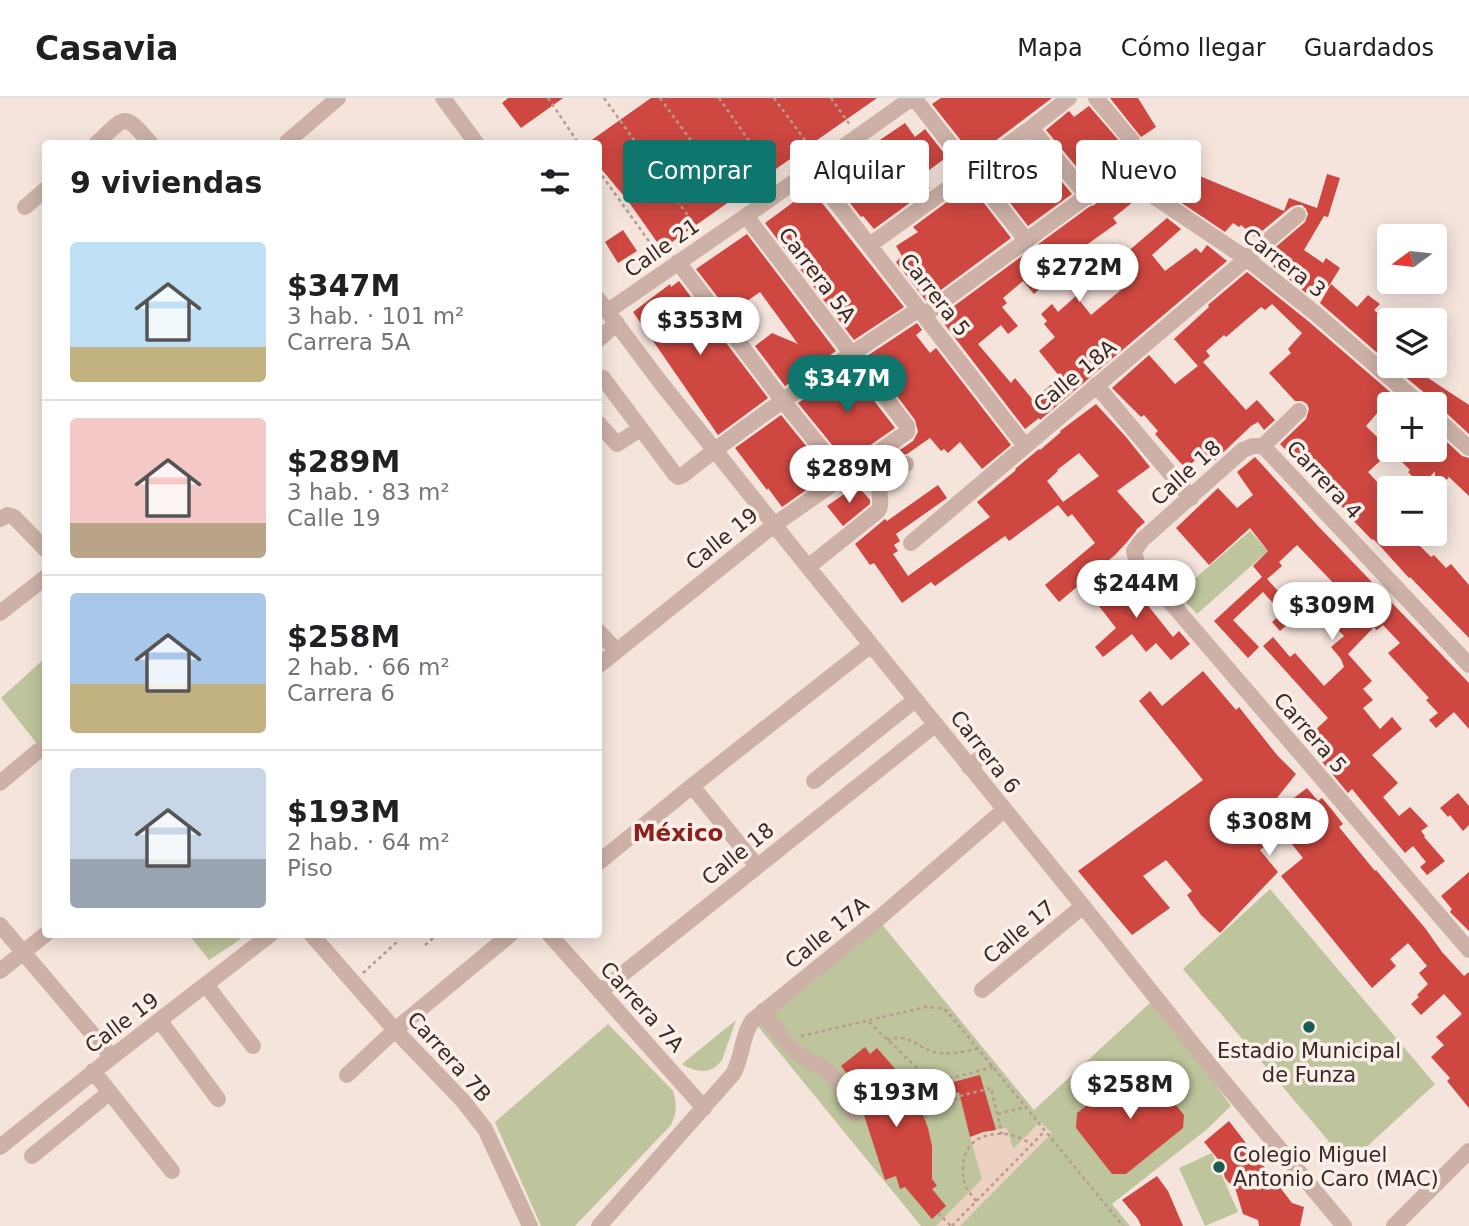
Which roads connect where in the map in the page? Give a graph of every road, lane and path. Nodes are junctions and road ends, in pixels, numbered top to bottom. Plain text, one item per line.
1 (338, 98) edge
2 (443, 98) edge
3 (548, 98) edge
4 (604, 98) edge
5 (660, 98) edge
6 (719, 98) edge
7 (774, 98) edge
8 (831, 98) edge
9 (1069, 98) edge
10 (1096, 98) edge
11 (908, 99) edge
12 (1031, 128) junction
13 (858, 136) junction
14 (101, 140) edge
15 (148, 140) edge
16 (289, 140) edge
17 (473, 140) edge
18 (576, 140) edge
19 (800, 140) edge
20 (852, 140) edge
21 (943, 140) edge
22 (1015, 140) edge
23 (1131, 140) edge
24 (602, 175) edge
25 (1076, 182) edge
26 (790, 185) edge
27 (783, 190) junction
28 (42, 192) edge
29 (943, 192) edge
30 (841, 203) edge
31 (996, 203) edge
32 (1080, 203) edge
33 (1164, 203) edge
34 (25, 207) dead end
35 (1298, 215) dead end
36 (746, 216) junction
37 (1027, 241) junction
38 (707, 243) junction
39 (870, 245) junction
40 (1247, 259) junction
41 (673, 266) junction
42 (608, 311) edge
43 (922, 312) junction
44 (602, 328) edge
45 (851, 354) junction
46 (602, 379) edge
47 (1096, 385) junction
48 (1406, 392) edge
49 (783, 401) junction
50 (1299, 411) dead end
51 (907, 426) joint
52 (602, 427) edge
53 (1447, 428) edge
54 (640, 429) junction
55 (1025, 446) junction
56 (1263, 446) junction
57 (1469, 448) edge
58 (714, 450) junction
59 (906, 464) dead end
60 (843, 475) junction
61 (1191, 498) junction
62 (0, 519) edge
63 (774, 525) junction
64 (42, 539) edge
65 (1142, 540) joint
66 (911, 543) dead end
67 (808, 567) junction
68 (42, 580) edge
69 (0, 613) edge
70 (602, 635) edge
71 (871, 645) junction
72 (617, 650) junction
73 (602, 663) edge
74 (1469, 665) edge
75 (915, 700) junction
76 (936, 724) junction
77 (38, 751) dead end
78 (985, 754) dead end
79 (969, 767) junction
80 (814, 781) dead end
81 (0, 783) edge
82 (692, 786) junction
83 (1004, 810) junction
84 (602, 860) edge
85 (757, 866) junction
86 (1083, 906) junction
87 (0, 925) edge
88 (42, 937) edge
89 (266, 938) edge
90 (314, 938) edge
91 (433, 938) edge
92 (506, 938) edge
93 (553, 938) edge
94 (398, 941) dead end
95 (425, 945) dead end
96 (1469, 950) edge
97 (24, 951) junction
98 (0, 971) edge
99 (353, 982) junction
100 (206, 985) junction
101 (982, 990) dead end
102 (600, 992) junction
103 (763, 1011) junction
104 (160, 1021) junction
105 (869, 1021) junction
106 (396, 1030) junction
107 (798, 1037) dead end
108 (887, 1040) junction
109 (253, 1046) dead end
110 (978, 1049) junction
111 (112, 1057) junction
112 (993, 1067) junction
113 (93, 1072) junction
114 (348, 1075) dead end
115 (110, 1092) junction
116 (218, 1099) dead end
117 (1026, 1107) junction
118 (704, 1108) junction
119 (854, 1113) dead end
120 (998, 1115) junction
121 (924, 1118) dead end
122 (1045, 1131) junction
123 (1002, 1134) junction
124 (1032, 1144) junction
125 (0, 1147) edge
126 (1469, 1151) edge
127 (32, 1156) dead end
128 (172, 1171) dead end
129 (976, 1201) junction
130 (938, 1213) dead end
131 (530, 1226) edge
132 (599, 1226) edge
133 (952, 1226) edge
134 (1123, 1226) edge
135 (1344, 1226) edge
136 (1394, 1226) edge

1 - 16 street
2 - 17 street
3 - 18 path
4 - 38 path
5 - 36 path
6 - 27 path
7 - 19 path
8 - 13 path
9 - 12 street
10 - 23 street
11 - 13 street, Calle 21
11 - 21 street
12 - 22 street
12 - 25 street
13 - 20 street, Calle 21
14 - 15 street
24 - 41 path
26 - 27 street, Calle 21
27 - 36 street, Calle 21
28 - 34 street
29 - 39 street
30 - 39 street, Carrera 5
31 - 37 street
32 - 37 street
33 - 40 street, Carrera 3
35 - 40 street, Calle 18A
36 - 38 street, Calle 21
36 - 45 street, Carrera 5A
37 - 43 street
38 - 41 street, Calle 21
39 - 43 street, Carrera 5
40 - 47 street, Calle 18A
40 - 48 street, Carrera 3
41 - 42 street, Calle 21
41 - 49 street
42 - 44 street, Calle 21
42 - 58 street, Carrera 6
43 - 45 street
43 - 55 street, Carrera 5
45 - 49 street
45 - 51 street, Carrera 5A
46 - 54 street
47 - 55 street, Calle 18A
47 - 61 street
49 - 58 street
49 - 60 street
50 - 56 street
51 - 60 street, Calle 19
52 - 54 street
53 - 57 street
54 - 58 street
55 - 66 street, Calle 18A
56 - 61 street, Calle 18
56 - 74 street, Carrera 4
58 - 63 street, Carrera 6
59 - 67 street
60 - 63 street, Calle 19
61 - 65 street, Calle 18
62 - 64 street
63 - 67 street, Carrera 6
63 - 72 street, Calle 19
65 - 96 street, Carrera 5
67 - 71 street, Carrera 6
68 - 69 street
70 - 72 street
71 - 75 street, Carrera 6
71 - 82 street
72 - 73 street, Calle 19
75 - 76 street, Carrera 6
75 - 80 street
76 - 79 street, Carrera 6
76 - 85 street, Calle 18
77 - 81 street
78 - 79 street
79 - 83 street, Carrera 6
82 - 84 street
82 - 85 street
83 - 86 street, Carrera 6
83 - 103 street, Calle 17A
85 - 102 street, Calle 18
86 - 101 street, Calle 17
86 - 135 street, Carrera 6
87 - 97 street
88 - 97 street
89 - 100 street, Calle 19
90 - 99 street, Carrera 7B
91 - 95 path
92 - 106 street
93 - 102 street, Carrera 7A
94 - 99 path
97 - 98 street
97 - 111 street
99 - 106 street, Carrera 7B
100 - 104 street, Calle 19
100 - 109 street
102 - 118 street, Carrera 7A
103 - 118 street, Calle 17A
103 - 119 street
104 - 111 street, Calle 19
104 - 116 street
105 - 107 path
105 - 108 path
105 - 110 path
106 - 114 street
106 - 131 street, Carrera 7B
108 - 110 path
108 - 112 path
110 - 112 path
111 - 113 street, Calle 19
112 - 117 path
113 - 115 street
113 - 125 street, Calle 19
115 - 127 street
115 - 128 street
117 - 120 path
117 - 122 path
118 - 132 street, Calle 17A
120 - 121 path
120 - 123 path
122 - 124 path
122 - 134 path
123 - 124 path
123 - 129 path
124 - 129 path
126 - 136 street
129 - 133 path
130 - 133 path

